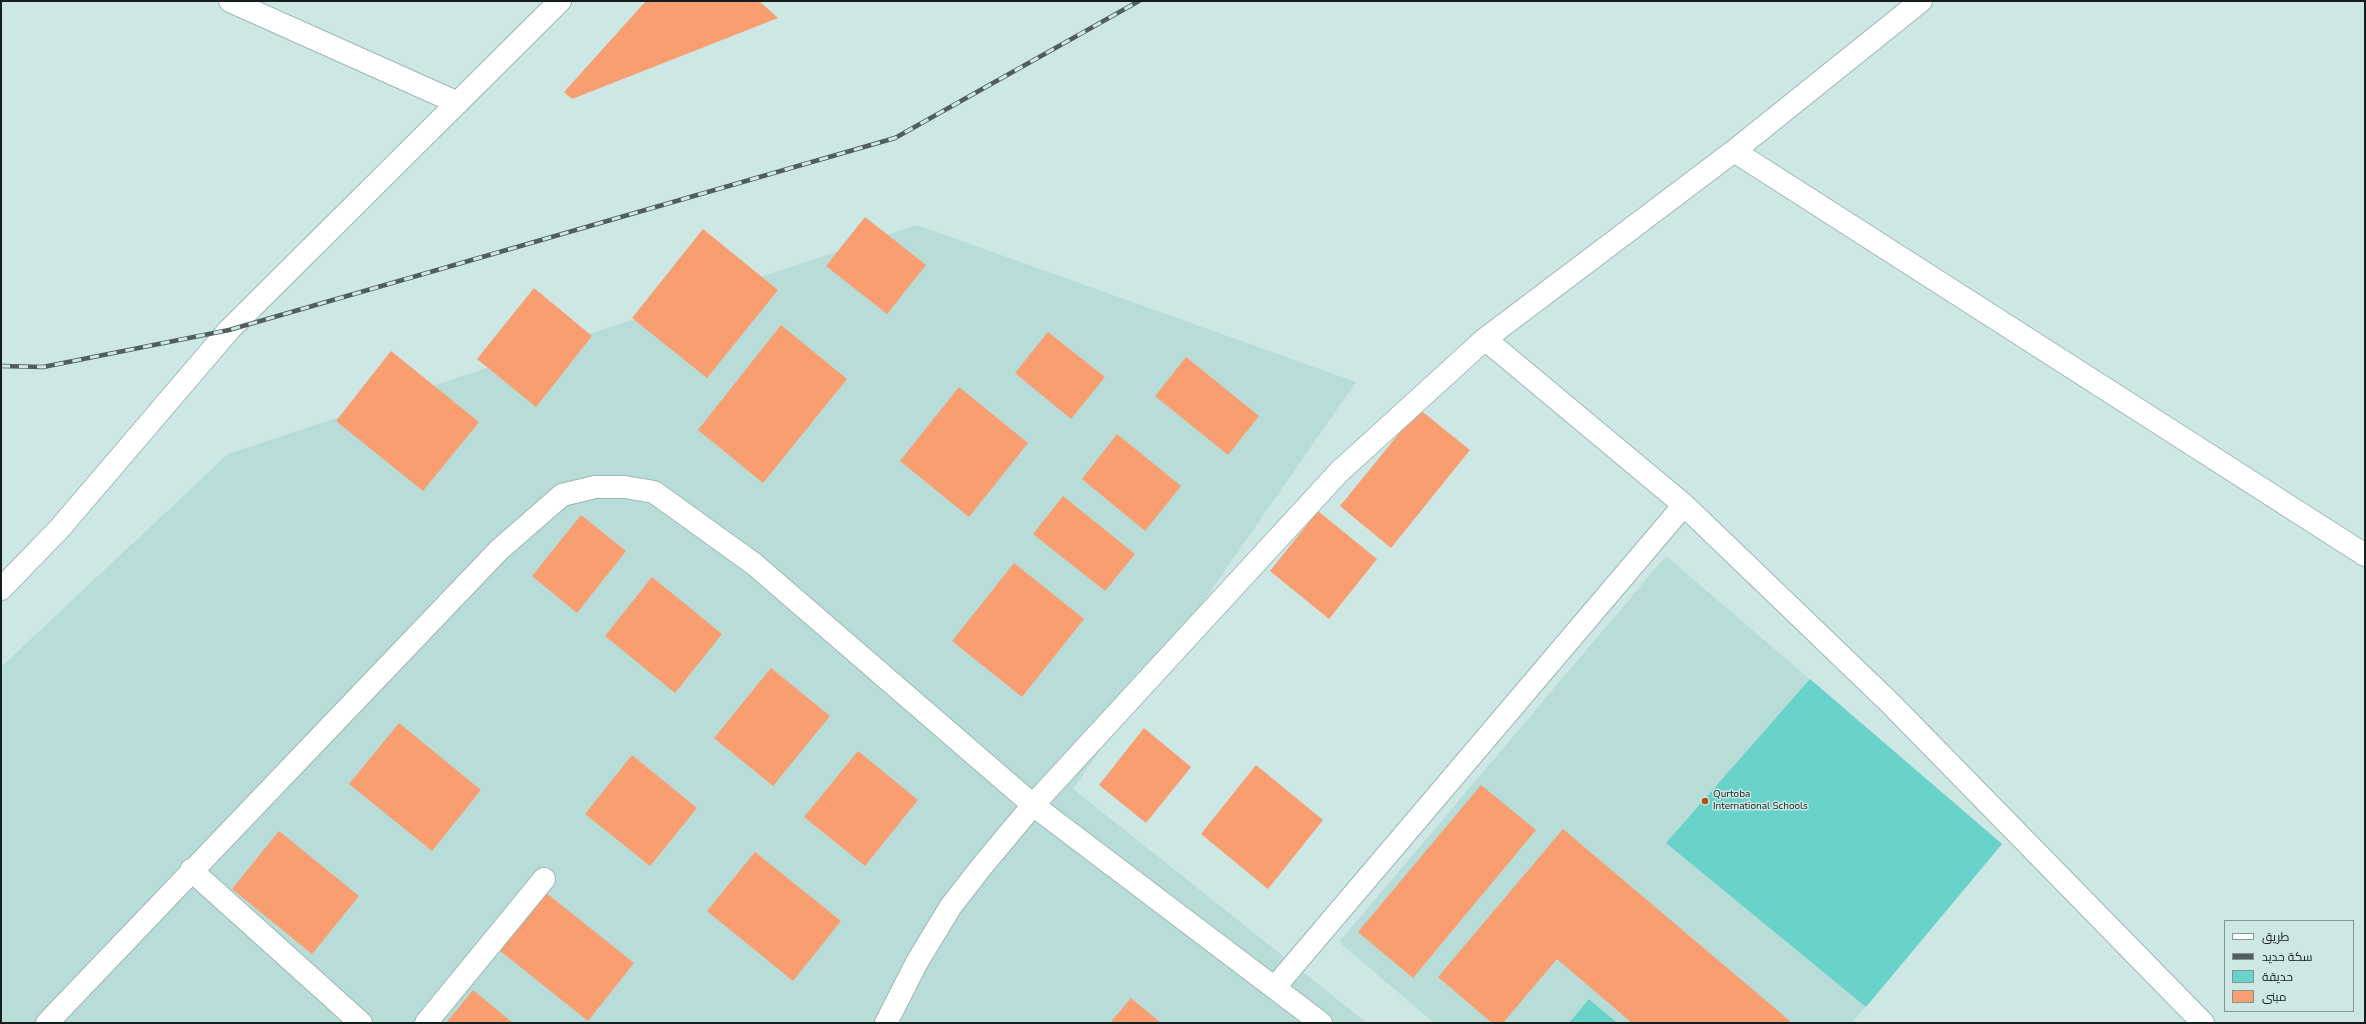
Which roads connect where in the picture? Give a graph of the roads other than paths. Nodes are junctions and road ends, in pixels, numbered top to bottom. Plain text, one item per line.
1 (230, 1) edge
2 (560, 1) edge
3 (1921, 1) edge
4 (458, 103) junction
5 (1734, 151) junction
6 (1485, 339) junction
7 (1684, 505) junction
8 (2365, 556) edge
9 (1, 589) edge
10 (1033, 805) junction
11 (191, 870) junction
12 (544, 879) dead end
13 (1275, 987) junction
14 (47, 1023) edge
15 (362, 1023) edge
16 (426, 1023) edge
17 (886, 1023) edge
18 (1321, 1023) edge
19 (2203, 1023) edge

1 - 4 street
2 - 4 street
3 - 5 street
4 - 9 street
5 - 6 street
5 - 8 street
6 - 7 street
6 - 10 street
7 - 13 street
7 - 19 street
10 - 11 street
10 - 13 street
10 - 17 street
11 - 14 street
11 - 15 street
12 - 16 street
13 - 18 street

